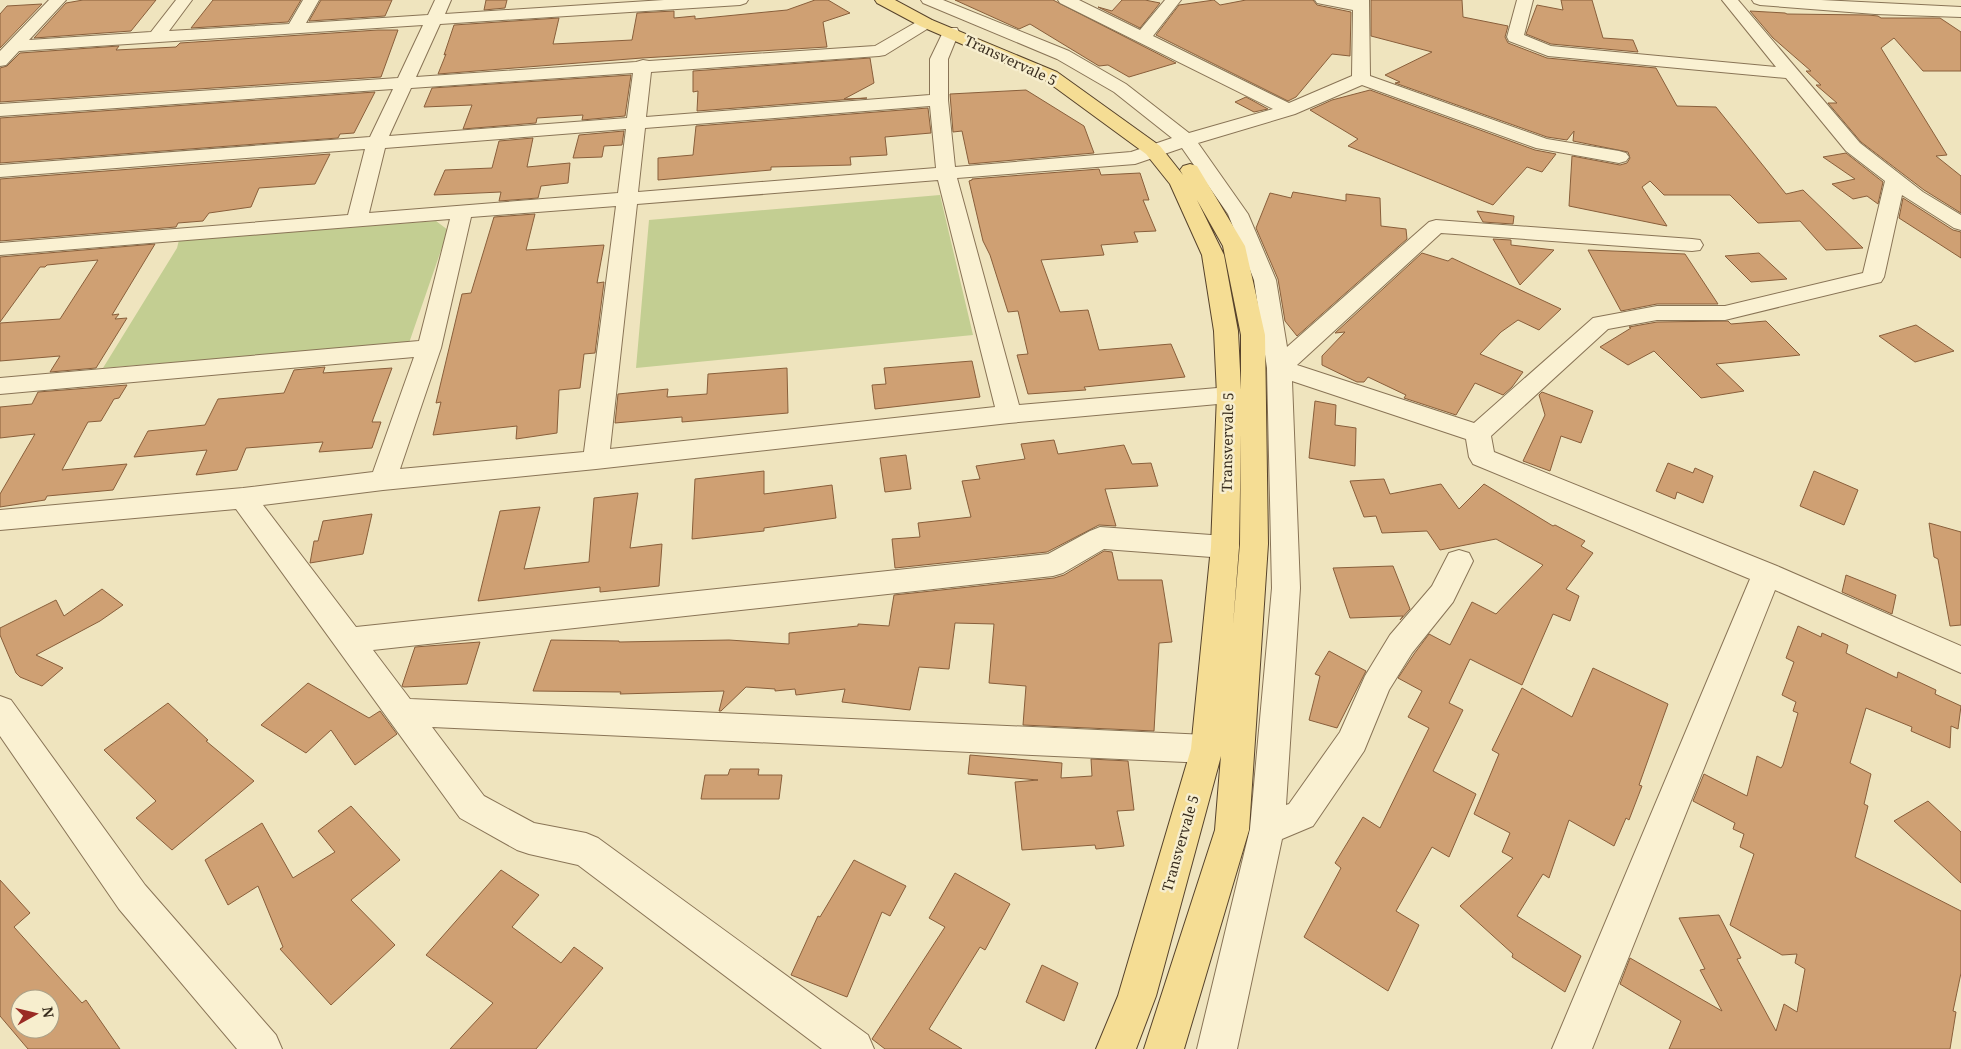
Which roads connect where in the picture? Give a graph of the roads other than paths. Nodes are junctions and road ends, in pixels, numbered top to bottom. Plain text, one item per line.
1 (58, 0) edge
2 (184, 0) edge
3 (311, 0) edge
4 (443, 0) edge
5 (740, 0) edge
6 (883, 0) edge
7 (904, 0) edge
8 (1066, 0) edge
9 (1173, 0) edge
10 (1322, 0) edge
11 (1525, 0) edge
12 (1730, 0) edge
13 (1760, 0) edge
14 (688, 2) edge
15 (1361, 3) edge
16 (572, 6) edge
17 (928, 12) edge
18 (1961, 12) edge
19 (961, 16) junction
20 (434, 20) junction
21 (294, 29) junction
22 (155, 38) junction
23 (1143, 38) junction
24 (15, 46) junction
25 (0, 61) edge
26 (642, 65) junction
27 (1790, 73) junction
28 (1361, 79) junction
29 (404, 83) junction
30 (939, 100) junction
31 (0, 110) edge
32 (1289, 110) junction
33 (636, 124) junction
34 (376, 144) junction
35 (1170, 145) junction
36 (1619, 157) dead end
37 (0, 171) edge
38 (946, 173) junction
39 (1895, 180) junction
40 (627, 199) junction
41 (462, 212) junction
42 (357, 221) junction
43 (1958, 221) edge
44 (1692, 245) dead end
45 (0, 250) edge
46 (429, 348) junction
47 (1279, 368) junction
48 (0, 386) edge
49 (1229, 395) junction
50 (1009, 414) junction
51 (1478, 434) junction
52 (596, 460) junction
53 (383, 480) junction
54 (243, 498) junction
55 (0, 520) edge
56 (1225, 547) junction
57 (1459, 560) dead end
58 (1767, 574) junction
59 (348, 640) junction
60 (1961, 660) edge
61 (0, 710) edge
62 (401, 712) junction
63 (1206, 749) junction
64 (1267, 829) junction
65 (262, 1049) edge
66 (854, 1049) edge
67 (1116, 1049) edge
68 (1164, 1049) edge
69 (1217, 1049) edge
70 (1572, 1049) edge

1 - 24 street
2 - 22 street
3 - 21 street
4 - 20 street
5 - 14 street
6 - 17 main road, Transvervale 5
7 - 35 main road, Transvervale 5
8 - 23 street
9 - 23 street
10 - 15 street
11 - 27 street
12 - 27 street
13 - 18 street
14 - 16 street
15 - 28 street
16 - 20 street
17 - 19 main road, Transvervale 5
17 - 26 street
19 - 30 street
19 - 35 main road, Transvervale 5
19 - 35 street, Transvervale 5
20 - 21 street
20 - 29 street
21 - 22 street
22 - 24 street
23 - 32 street
24 - 25 street
26 - 29 street
26 - 33 street
27 - 39 street
28 - 32 street
28 - 36 street
29 - 31 street
29 - 34 street
30 - 33 street
30 - 38 street
32 - 35 street
33 - 34 street
33 - 40 street
34 - 37 street
34 - 42 street
35 - 38 street
35 - 47 street, Transvervale 5
35 - 49 main road, Transvervale 5
35 - 68 main road, Transvervale 5
38 - 40 street
38 - 50 street
39 - 43 street
39 - 51 street
40 - 41 street
40 - 52 street
41 - 42 street
41 - 46 street
42 - 45 street
44 - 47 street
46 - 48 street
46 - 53 street
47 - 51 street
47 - 64 street, Transvervale 5
49 - 50 street
49 - 56 main road, Transvervale 5
50 - 52 street
51 - 58 street
52 - 53 street
53 - 54 street
54 - 55 street
54 - 59 street
56 - 59 street
56 - 63 main road, Transvervale 5
57 - 64 street
58 - 60 street
58 - 70 street
59 - 62 street
61 - 65 street
62 - 63 street
62 - 66 street
63 - 67 main road, Transvervale 5
64 - 69 street, Transvervale 5

